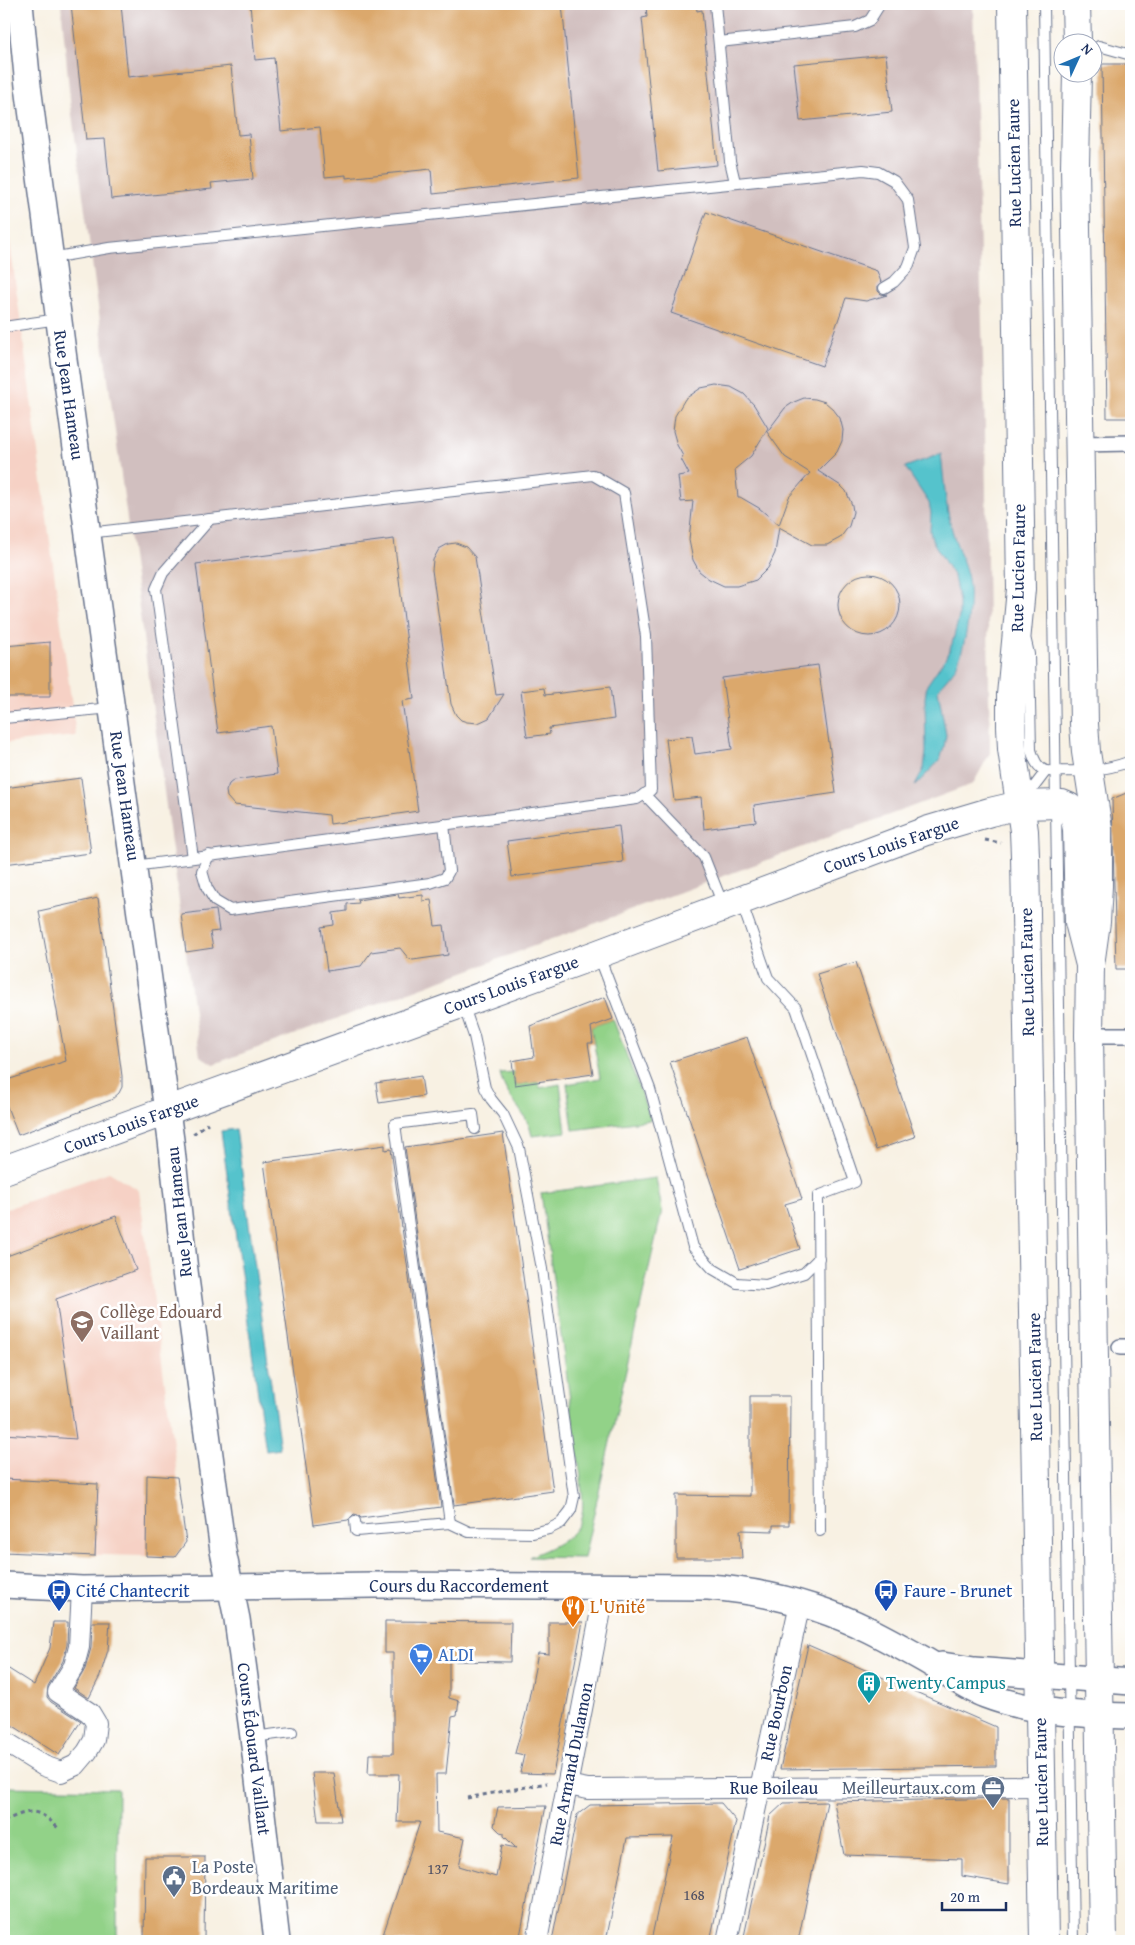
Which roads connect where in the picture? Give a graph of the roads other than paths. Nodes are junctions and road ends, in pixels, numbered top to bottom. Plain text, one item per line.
1 (20, 4) edge
2 (715, 4) edge
3 (880, 4) edge
4 (1012, 4) edge
5 (1044, 4) edge
6 (1076, 4) edge
7 (1084, 32) edge
8 (718, 42) junction
9 (1102, 48) edge
10 (1131, 55) edge
11 (1078, 82) edge
12 (735, 182) junction
13 (51, 258) junction
14 (884, 288) dead end
15 (59, 319) junction
16 (4, 327) edge
17 (1131, 443) edge
18 (1080, 444) junction
19 (210, 519) junction
20 (88, 533) junction
21 (1018, 616) junction
22 (112, 708) junction
23 (4, 718) edge
24 (1131, 761) edge
25 (1051, 771) junction
26 (1089, 772) junction
27 (644, 794) junction
28 (1056, 804) junction
29 (1020, 805) junction
30 (444, 824) junction
31 (209, 856) junction
32 (193, 858) junction
33 (134, 866) junction
34 (732, 903) junction
35 (598, 954) junction
36 (1090, 965) junction
37 (462, 1003) junction
38 (1089, 1035) junction
39 (1131, 1036) edge
40 (167, 1110) junction
41 (476, 1129) dead end
42 (4, 1170) edge
43 (819, 1258) junction
44 (355, 1521) dead end
45 (450, 1523) junction
46 (820, 1531) dead end
47 (4, 1585) edge
48 (600, 1587) junction
49 (230, 1588) junction
50 (82, 1589) junction
51 (800, 1603) junction
52 (930, 1662) junction
53 (1040, 1674) junction
54 (1069, 1677) junction
55 (1099, 1680) junction
56 (1131, 1682) edge
57 (1040, 1711) junction
58 (1069, 1713) junction
59 (1099, 1715) junction
60 (1131, 1716) edge
61 (292, 1732) dead end
62 (253, 1737) junction
63 (4, 1741) edge
64 (568, 1785) junction
65 (1041, 1786) junction
66 (760, 1788) junction
67 (277, 1941) edge
68 (537, 1941) edge
69 (727, 1941) edge
70 (1044, 1941) edge
71 (1073, 1941) edge
72 (1103, 1941) edge

1 - 13 street, Rue Jean Hameau
2 - 8 lane
3 - 8 lane
4 - 21 main road, Rue Lucien Faure
5 - 25 lane
6 - 7 main road
8 - 12 lane
9 - 10 lane
11 - 18 main road
12 - 13 lane
12 - 14 lane
13 - 15 street, Rue Jean Hameau
15 - 16 lane
15 - 20 street, Rue Jean Hameau
17 - 18 street
18 - 26 main road
19 - 20 lane
19 - 27 lane
19 - 32 lane
20 - 22 street, Rue Jean Hameau
21 - 25 lane
21 - 29 main road, Rue Lucien Faure
22 - 23 lane
22 - 33 street, Rue Jean Hameau
24 - 26 lane
25 - 26 lane
25 - 28 lane
25 - 29 lane
26 - 36 main road
27 - 30 lane
27 - 34 lane
28 - 29 main road, Cours Louis Fargue
28 - 36 main road
28 - 54 lane
29 - 34 main road, Cours Louis Fargue
29 - 53 main road, Rue Lucien Faure
30 - 31 lane
30 - 31 lane
31 - 32 lane
32 - 33 lane
33 - 40 street, Rue Jean Hameau
34 - 35 main road, Cours Louis Fargue
34 - 43 lane
35 - 37 main road, Cours Louis Fargue
35 - 43 lane
36 - 38 main road
37 - 40 main road, Cours Louis Fargue
37 - 45 lane
38 - 39 street
38 - 55 main road
40 - 42 main road, Cours Louis Fargue
40 - 49 street, Rue Jean Hameau
41 - 45 lane
43 - 46 lane
44 - 45 lane
47 - 50 street, Cours du Raccordement
48 - 49 street, Cours du Raccordement
48 - 51 street, Cours du Raccordement
48 - 64 street, Rue Armand Dulamon
49 - 50 street, Cours du Raccordement
49 - 62 street, Cours Édouard Vaillant
50 - 63 street
51 - 52 street, Cours du Raccordement
51 - 66 street, Rue Bourbon
52 - 53 street, Cours du Raccordement
52 - 57 street, Cours du Raccordement
53 - 54 street, Cours du Raccordement
53 - 57 main road, Rue Lucien Faure
54 - 55 street, Cours du Raccordement
54 - 58 lane
55 - 56 street, Cours du Raccordement
55 - 59 main road
57 - 58 street, Cours du Raccordement
57 - 65 main road, Rue Lucien Faure
58 - 59 street, Cours du Raccordement
58 - 71 lane
59 - 60 street, Cours du Raccordement
59 - 72 main road
61 - 62 lane
62 - 67 street, Cours Édouard Vaillant
64 - 66 street, Rue Boileau
64 - 68 street, Rue Armand Dulamon
65 - 66 street, Rue Boileau
65 - 70 main road, Rue Lucien Faure
66 - 69 street, Rue Bourbon

